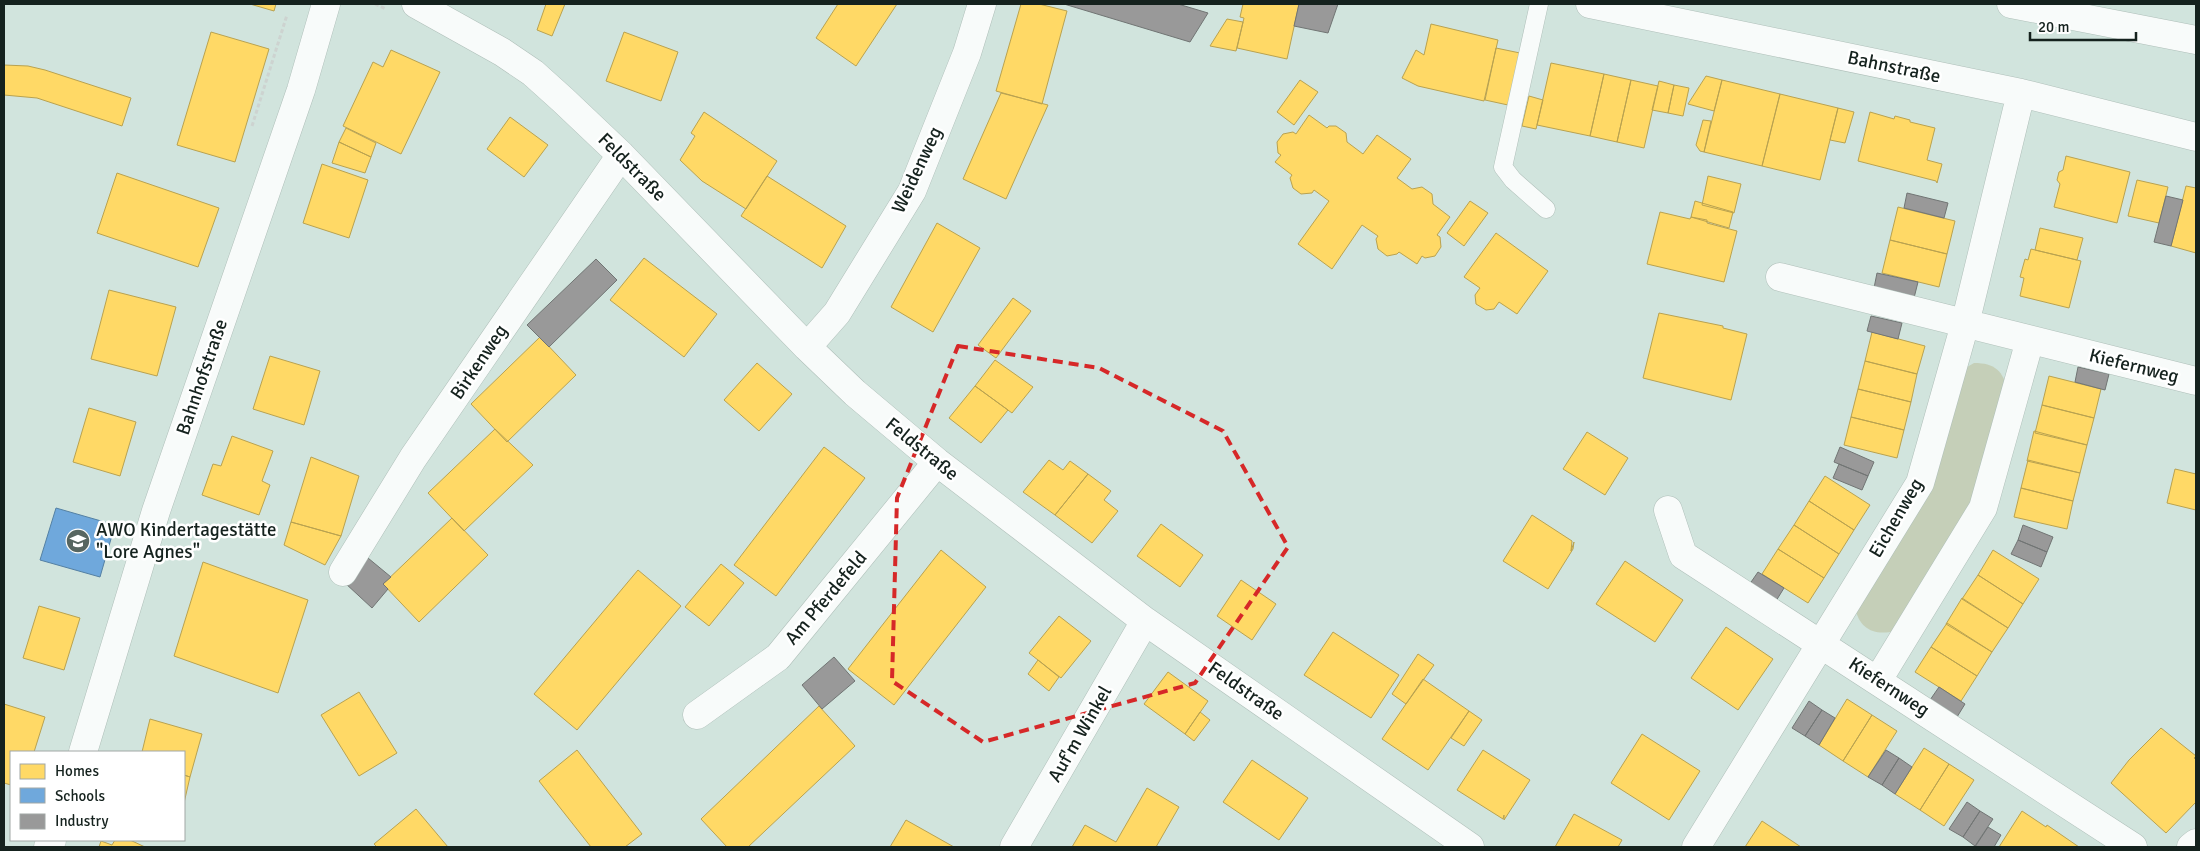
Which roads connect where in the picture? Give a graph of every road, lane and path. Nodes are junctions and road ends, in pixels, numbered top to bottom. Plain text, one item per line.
1 (326, 4) edge
2 (416, 4) edge
3 (982, 4) edge
4 (1539, 4) edge
5 (1590, 4) edge
6 (2011, 4) edge
7 (2196, 40) edge
8 (2021, 93) junction
9 (2196, 137) edge
10 (621, 155) junction
11 (1546, 209) dead end
12 (1780, 277) dead end
13 (1965, 324) junction
14 (2030, 340) junction
15 (807, 347) junction
16 (2196, 382) edge
17 (936, 462) junction
18 (1668, 510) dead end
19 (343, 572) dead end
20 (1145, 621) junction
21 (1820, 643) junction
22 (1878, 680) junction
23 (697, 715) dead end
24 (83, 751) edge
25 (2196, 843) edge
26 (1014, 847) edge
27 (1470, 847) edge
28 (1696, 847) edge
29 (2133, 847) edge
30 (2191, 847) edge

1 - 24 street, Bahnhofstraße
2 - 10 street, Feldstraße
3 - 15 street, Weidenweg
4 - 11 lane
5 - 8 street, Bahnstraße
6 - 7 street
8 - 9 street, Bahnstraße
8 - 13 street, Eichenweg
10 - 15 street, Feldstraße
10 - 19 street, Birkenweg
12 - 13 street, Kiefernweg
13 - 14 street, Kiefernweg
13 - 21 street, Eichenweg
14 - 16 street, Kiefernweg
14 - 22 street
15 - 17 street, Feldstraße
17 - 20 street, Feldstraße
17 - 23 street, Am Pferdefeld
18 - 21 street, Kiefernweg
20 - 26 street, Auf'm Winkel
20 - 27 street, Feldstraße
21 - 22 street, Kiefernweg
21 - 28 street, Eichenweg
22 - 29 street, Kiefernweg
25 - 30 street

